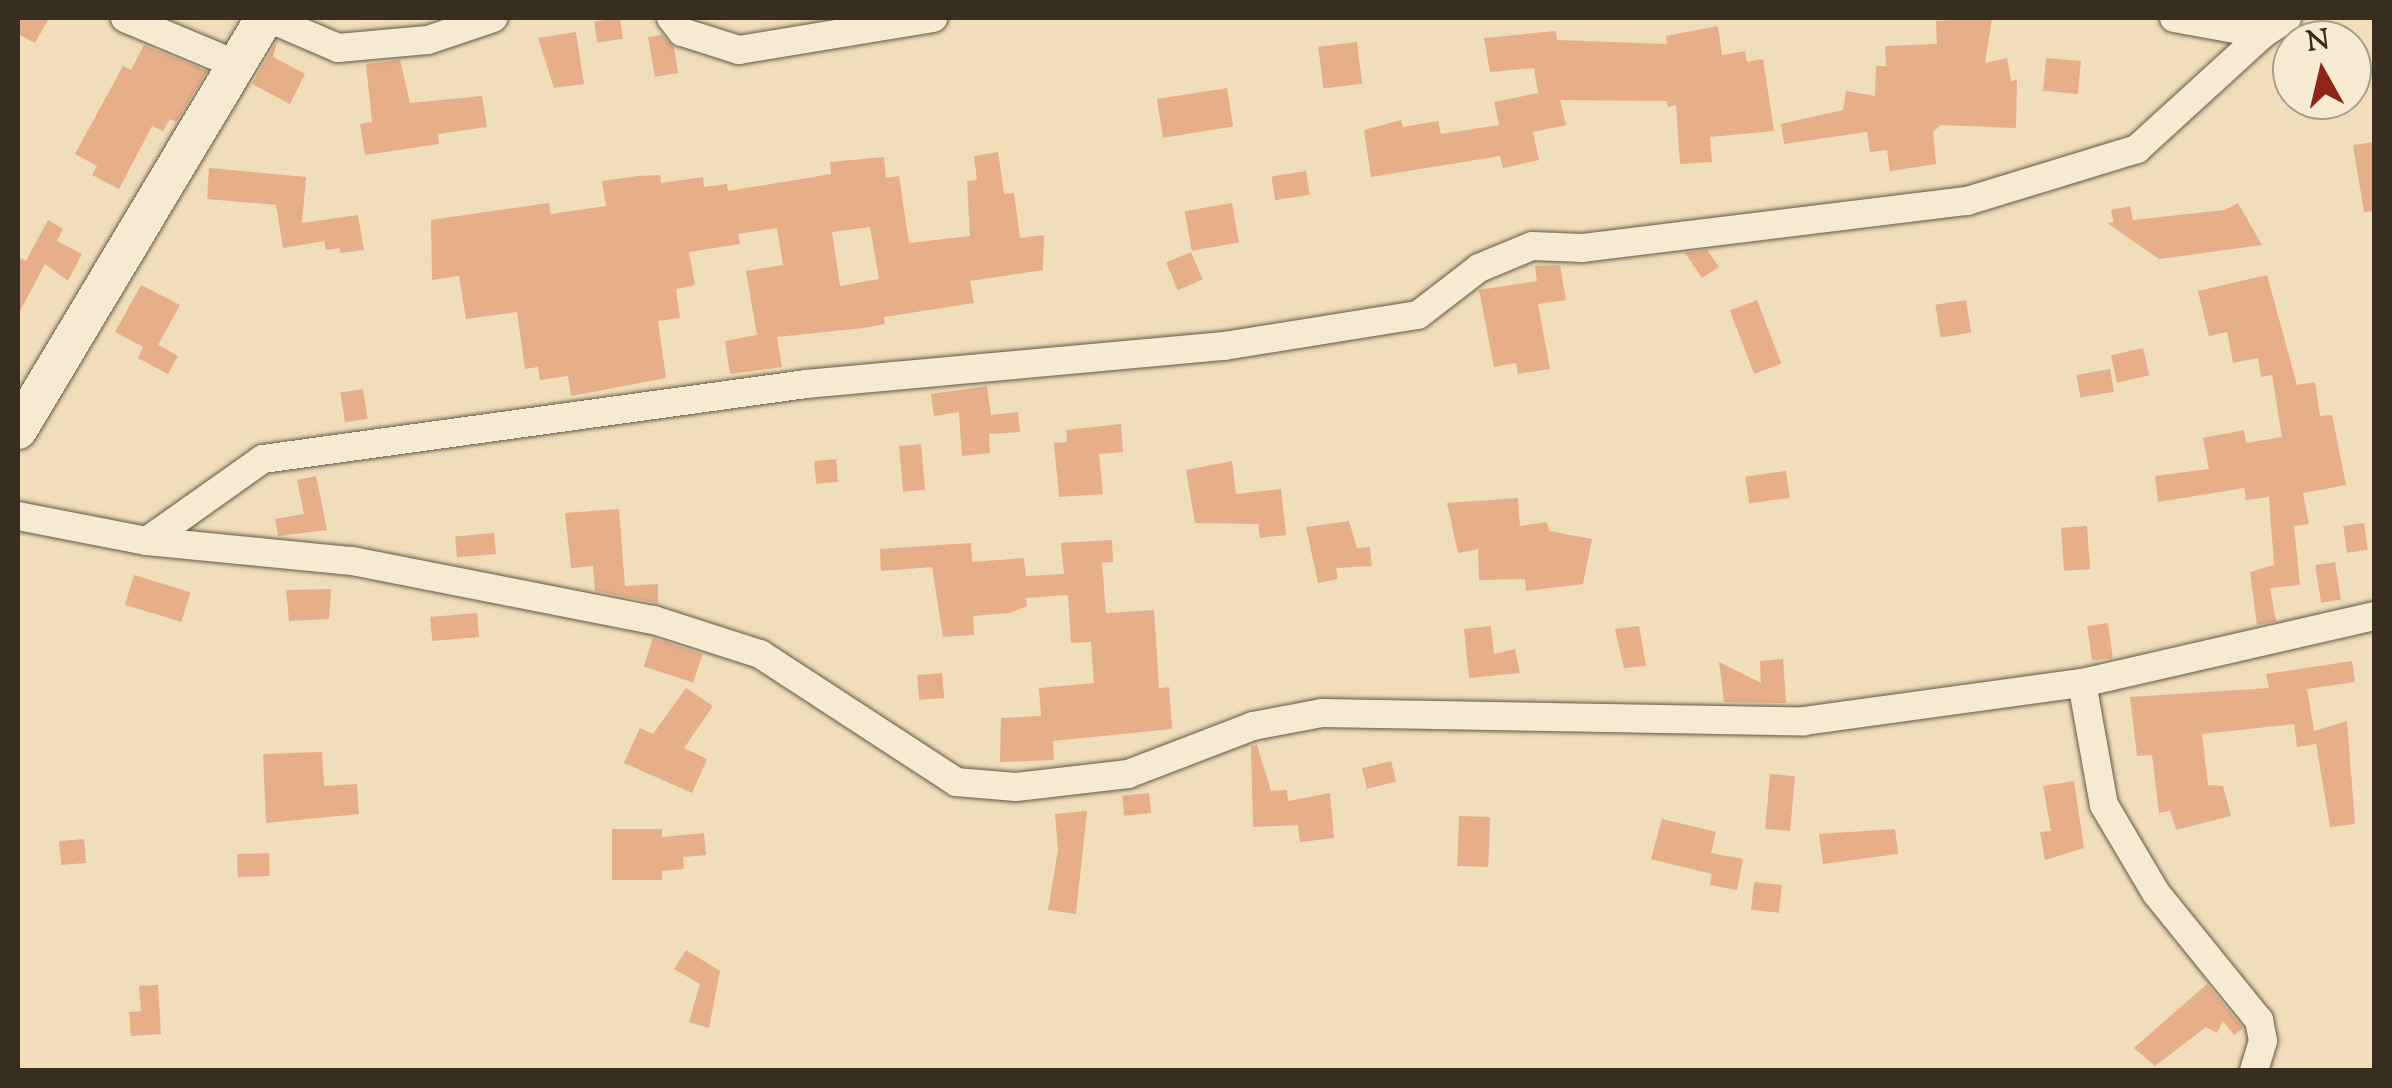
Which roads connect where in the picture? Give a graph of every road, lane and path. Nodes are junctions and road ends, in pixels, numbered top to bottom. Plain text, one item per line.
1 (125, 18) edge
2 (266, 18) edge
3 (493, 18) edge
4 (671, 18) edge
5 (933, 18) edge
6 (2174, 18) edge
7 (2287, 18) edge
8 (2263, 34) junction
9 (240, 66) junction
10 (18, 430) edge
11 (18, 516) edge
12 (147, 541) junction
13 (2374, 616) edge
14 (2082, 683) junction
15 (2254, 1070) edge

1 - 9 street
2 - 3 street
2 - 9 main road
4 - 5 street
6 - 8 street
7 - 8 street
8 - 12 street
9 - 10 main road
11 - 12 street
12 - 14 street
13 - 14 street
14 - 15 street

